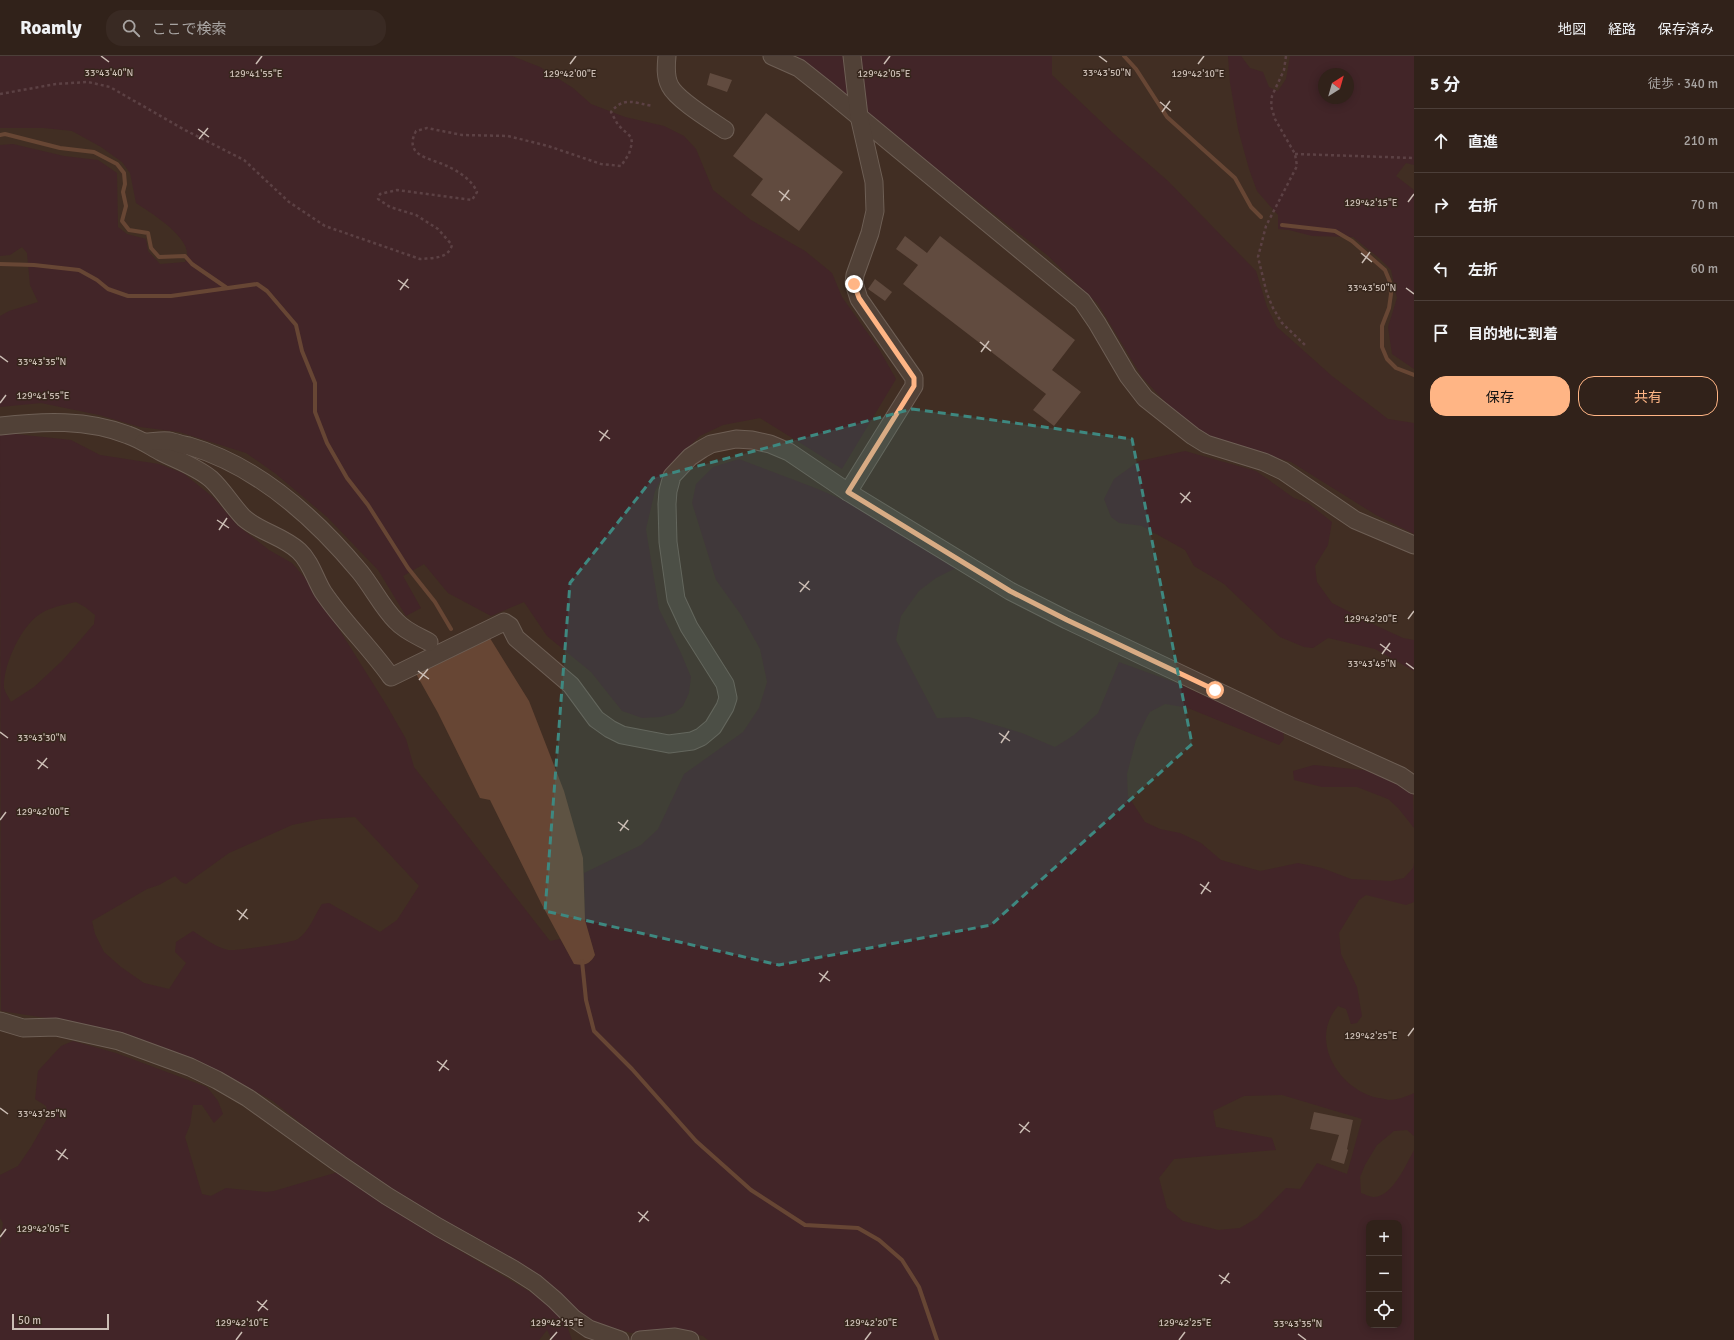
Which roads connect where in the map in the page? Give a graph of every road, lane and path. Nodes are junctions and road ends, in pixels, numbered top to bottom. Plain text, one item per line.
1 (667, 56) edge
2 (772, 56) edge
3 (852, 56) edge
4 (1286, 56) edge
5 (0, 94) edge
6 (652, 106) dead end
7 (859, 116) junction
8 (725, 130) dead end
9 (1295, 154) junction
10 (1414, 158) edge
11 (1306, 346) dead end
12 (0, 426) edge
13 (144, 442) junction
14 (848, 492) junction
15 (1414, 545) edge
16 (429, 642) dead end
17 (1414, 785) edge
18 (0, 1021) edge
19 (620, 1340) edge
20 (640, 1340) edge
21 (690, 1340) edge

1 - 8 street
2 - 7 street
3 - 7 street
4 - 9 path
5 - 6 path
7 - 14 street
7 - 15 street
9 - 10 path
9 - 11 path
12 - 13 street
13 - 14 street
13 - 16 street
14 - 17 street
18 - 19 street
20 - 21 street

